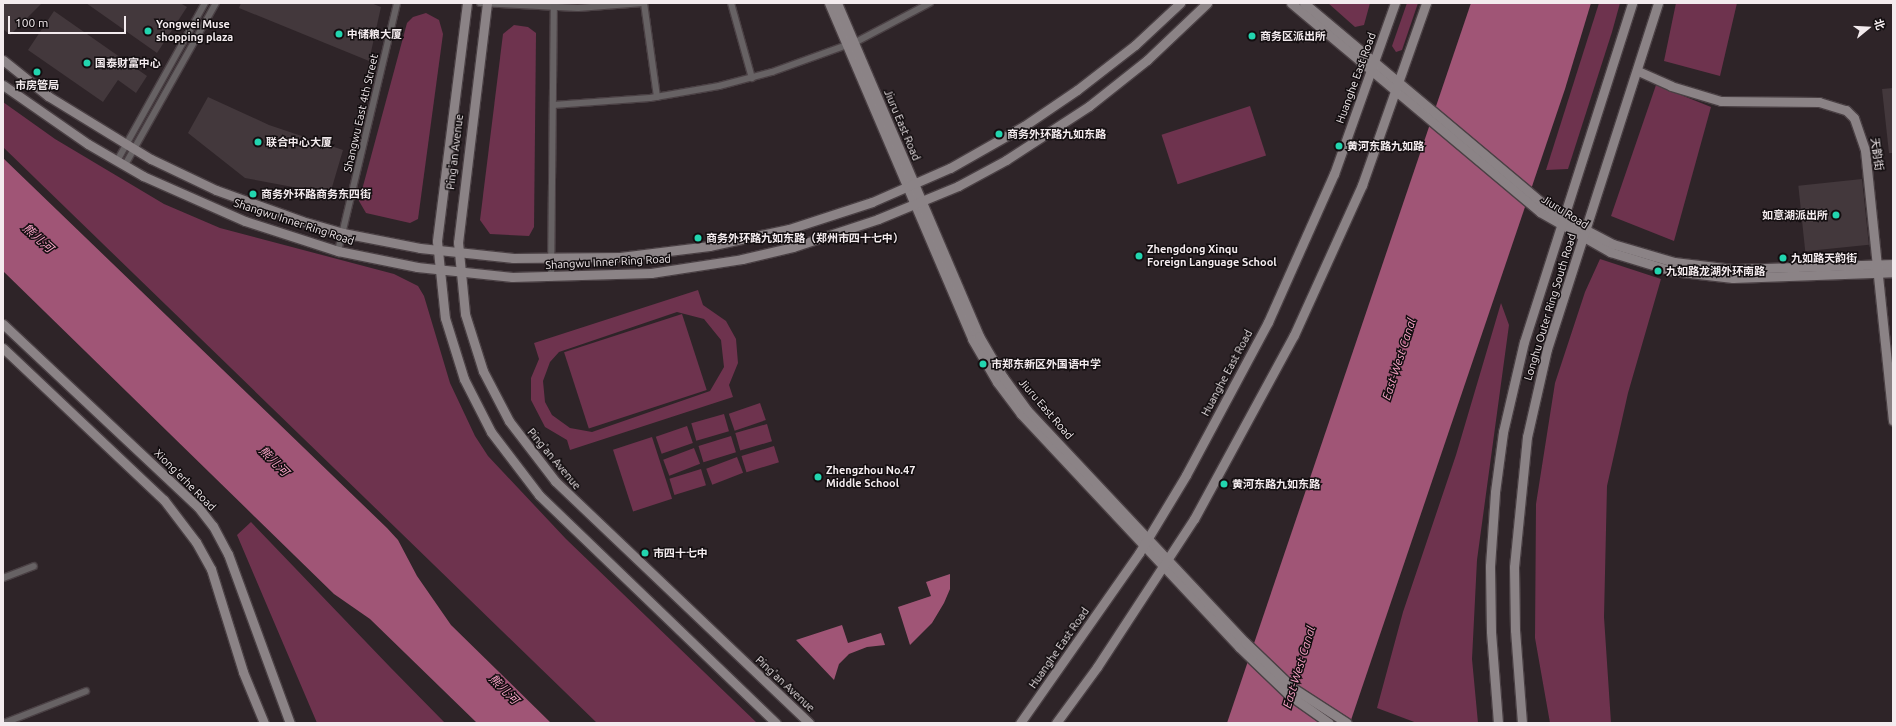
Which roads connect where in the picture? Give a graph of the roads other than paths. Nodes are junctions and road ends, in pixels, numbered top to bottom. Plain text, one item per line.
1 (205, 3) edge
2 (216, 3) edge
3 (397, 3) edge
4 (467, 3) edge
5 (485, 3) edge
6 (644, 3) edge
7 (731, 3) edge
8 (829, 3) edge
9 (837, 3) edge
10 (930, 3) edge
11 (1180, 3) edge
12 (1208, 3) edge
13 (1291, 3) edge
14 (1304, 3) edge
15 (1395, 3) edge
16 (1426, 3) edge
17 (1632, 3) edge
18 (1658, 3) edge
19 (554, 5) edge
20 (850, 44) junction
21 (3, 60) edge
22 (1373, 67) junction
23 (1638, 71) junction
24 (752, 78) junction
25 (3, 85) edge
26 (1397, 87) junction
27 (657, 97) junction
28 (553, 106) junction
29 (1423, 109) junction
30 (130, 147) junction
31 (121, 163) junction
32 (911, 186) junction
33 (918, 203) junction
34 (1563, 222) junction
35 (343, 233) junction
36 (1585, 234) junction
37 (437, 250) junction
38 (338, 251) junction
39 (458, 252) junction
40 (551, 259) junction
41 (1893, 264) edge
42 (438, 269) junction
43 (1878, 269) junction
44 (459, 271) junction
45 (1893, 272) edge
46 (551, 278) junction
47 (3, 324) edge
48 (3, 348) edge
49 (1893, 421) edge
50 (1146, 541) junction
51 (1167, 563) junction
52 (34, 566) dead end
53 (3, 578) edge
54 (1239, 642) junction
55 (86, 691) dead end
56 (4, 723) edge
57 (264, 723) edge
58 (290, 723) edge
59 (776, 723) edge
60 (809, 723) edge
61 (1020, 723) edge
62 (1056, 723) edge
63 (1329, 723) edge
64 (1347, 723) edge
65 (1498, 723) edge
66 (1522, 723) edge

1 - 30 street
2 - 30 street
3 - 35 street, Shangwu East 4th Street
4 - 37 main road, Ping'an Avenue
5 - 19 street
5 - 39 main road, Ping'an Avenue
6 - 19 street
6 - 27 street
7 - 24 street
8 - 20 main road, Jiuru East Road
9 - 20 main road, Jiuru East Road
10 - 20 street
11 - 32 main road, Shangwu Inner Ring Road
12 - 33 main road, Shangwu Inner Ring Road
13 - 22 main road, Jiuru Road
14 - 22 main road, Jiuru Road
15 - 22 main road, Huanghe East Road
16 - 26 main road
17 - 34 main road, Longhu Outer Ring South Road
18 - 23 main road, Longhu Outer Ring South Road
19 - 28 street
20 - 24 street
20 - 32 main road, Jiuru East Road
21 - 30 main road, Shangwu Inner Ring Road
22 - 26 main road, Jiuru Road
22 - 50 main road, Huanghe East Road
23 - 36 main road, Longhu Outer Ring South Road
23 - 43 main road, 天韵街
24 - 27 street
25 - 31 main road, Shangwu Inner Ring Road
26 - 29 main road, Jiuru Road
26 - 51 main road
27 - 28 street
28 - 40 street
29 - 34 main road, Jiuru Road
29 - 34 main road, Jiuru Road
30 - 31 street
30 - 35 main road, Shangwu Inner Ring Road
31 - 38 main road, Shangwu Inner Ring Road
32 - 33 main road, Jiuru East Road
32 - 40 main road, Shangwu Inner Ring Road
33 - 46 main road, Shangwu Inner Ring Road
33 - 50 main road, Jiuru East Road
34 - 36 main road, Jiuru Road
34 - 65 main road, Longhu Outer Ring South Road
35 - 37 main road, Shangwu Inner Ring Road
35 - 38 street, Shangwu East 4th Street
36 - 43 main road, Jiuru Road
36 - 66 main road, Longhu Outer Ring South Road
37 - 39 main road, Shangwu Inner Ring Road
37 - 42 main road, Ping'an Avenue
38 - 42 main road, Shangwu Inner Ring Road
39 - 40 main road, Shangwu Inner Ring Road
39 - 44 main road, Ping'an Avenue
40 - 46 street
41 - 43 main road, Jiuru Road
42 - 44 main road, Shangwu Inner Ring Road
42 - 59 main road, Ping'an Avenue
43 - 45 main road, Jiuru Road
43 - 49 main road, 天韵街
44 - 46 main road, Shangwu Inner Ring Road
44 - 60 main road, Ping'an Avenue
47 - 58 main road, Xiong'erhe Road
48 - 57 main road
50 - 51 main road, Jiuru East Road
50 - 61 main road, Huanghe East Road
51 - 54 main road, Jiuru East Road
51 - 62 main road
52 - 53 street
54 - 63 main road, Jiuru East Road
54 - 64 main road, Jiuru East Road
55 - 56 street

